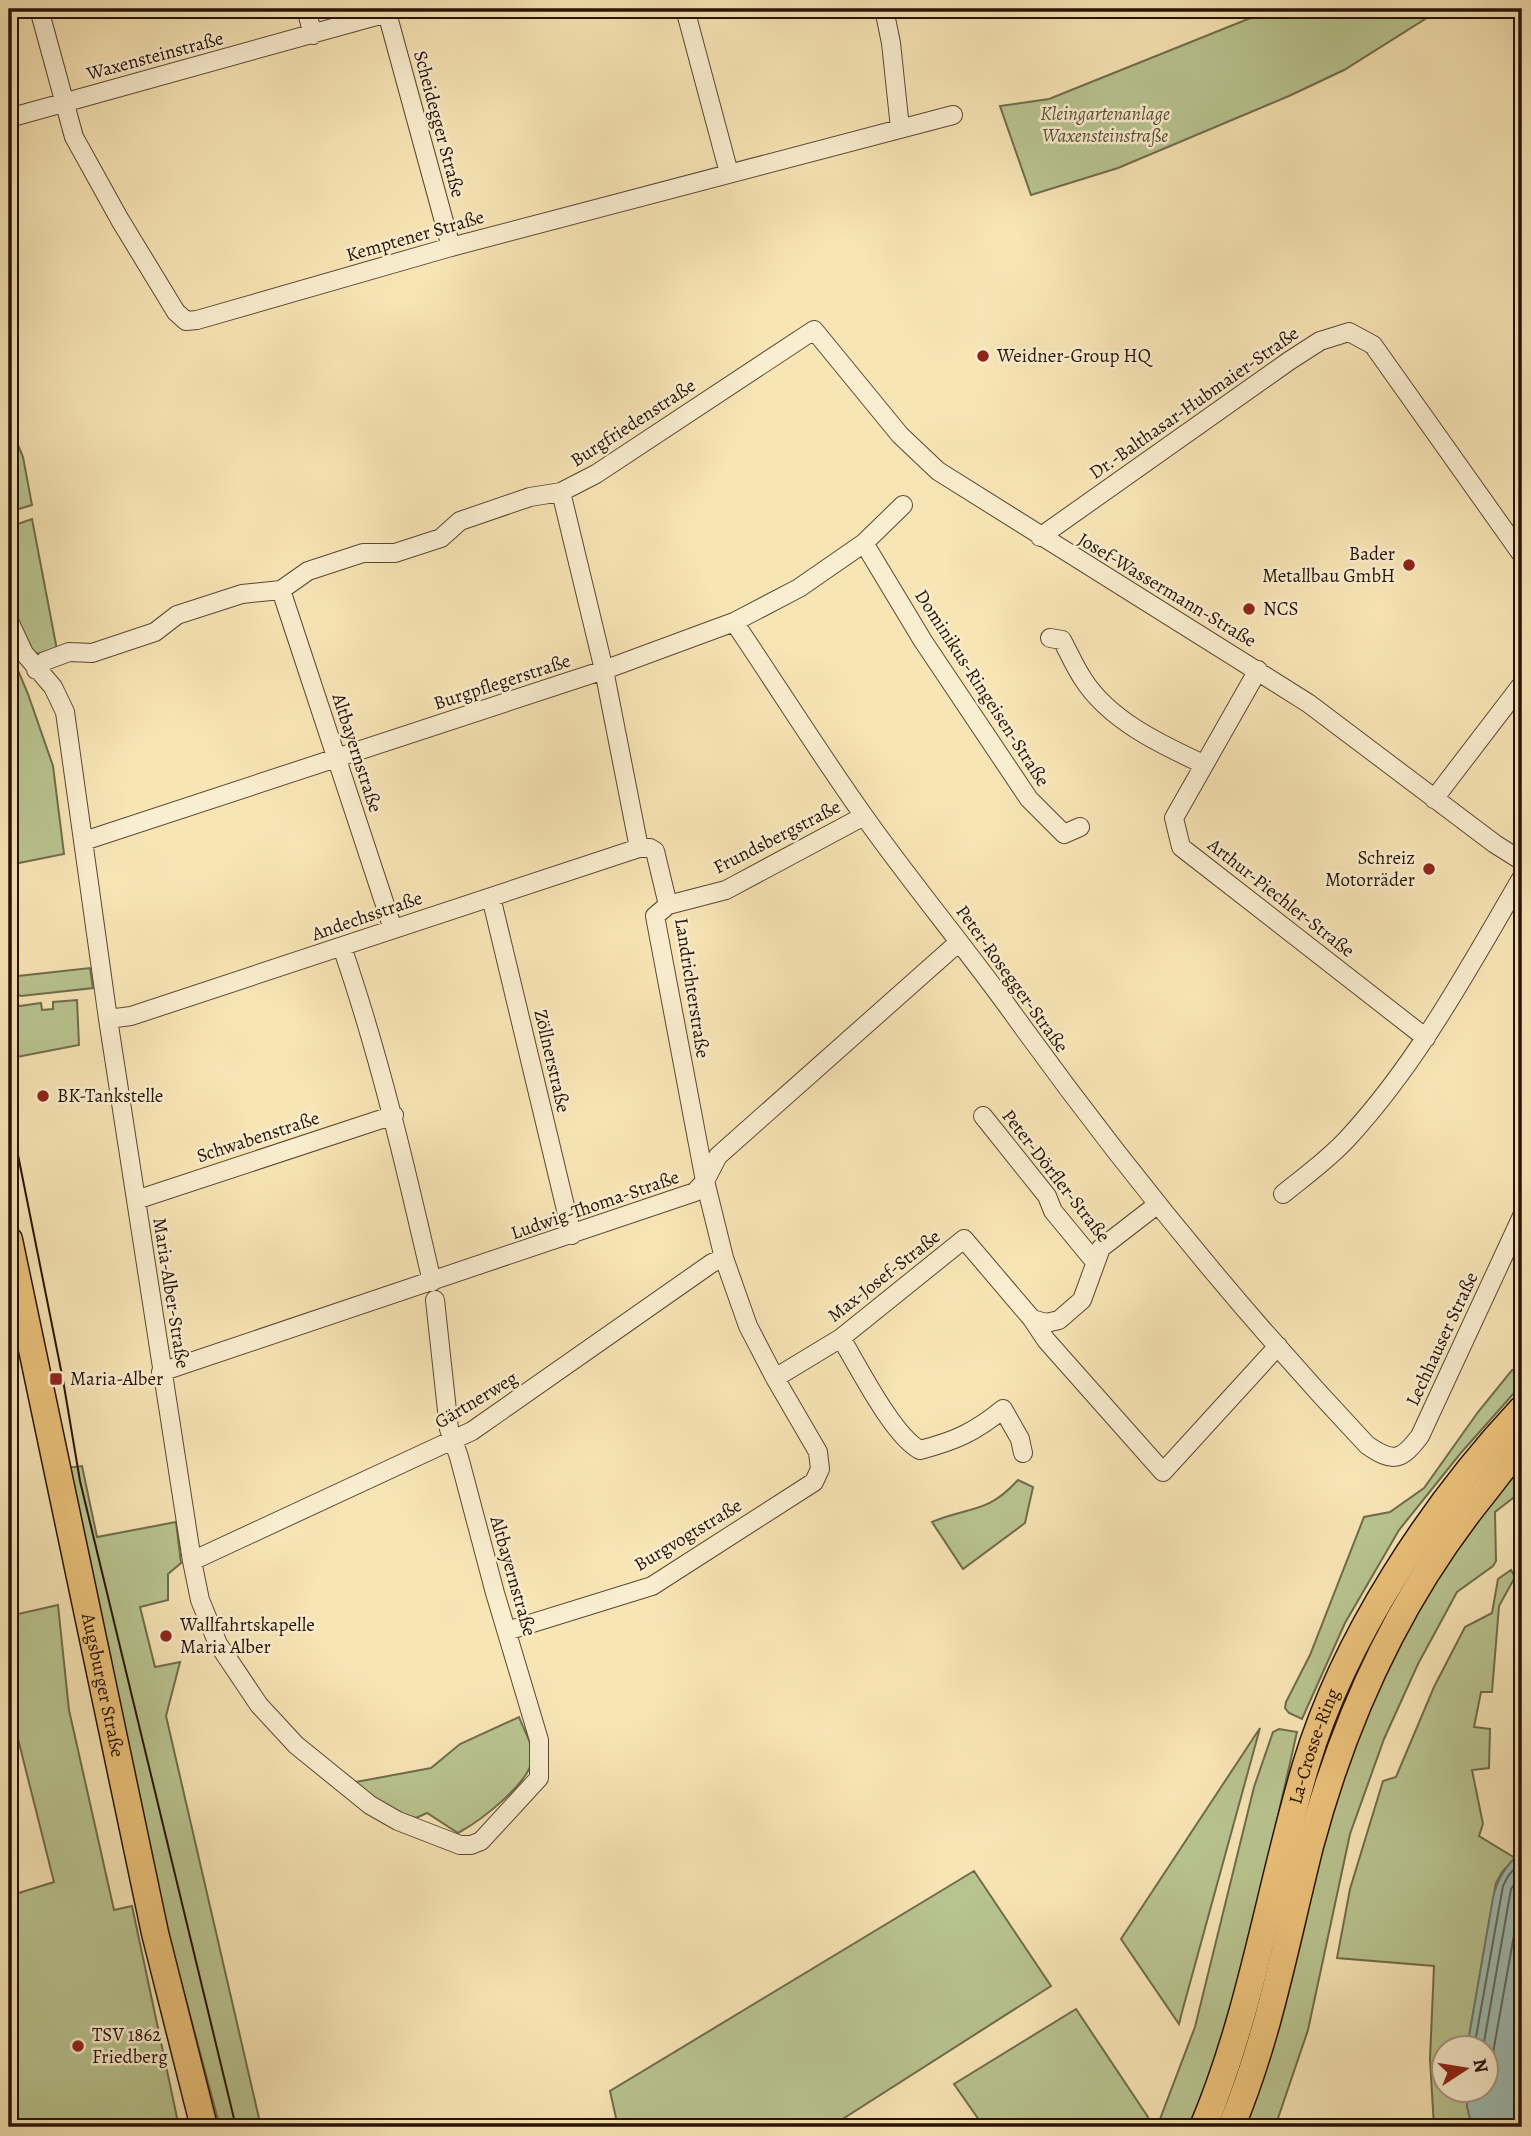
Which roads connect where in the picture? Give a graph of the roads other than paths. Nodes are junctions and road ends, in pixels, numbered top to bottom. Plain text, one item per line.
1 (39, 9) edge
2 (306, 9) edge
3 (685, 9) edge
4 (884, 9) edge
5 (390, 11) edge
6 (313, 35) junction
7 (65, 103) junction
8 (953, 115) dead end
9 (9, 118) edge
10 (900, 128) junction
11 (729, 173) junction
12 (451, 247) junction
13 (814, 330) joint
14 (561, 492) junction
15 (903, 505) dead end
16 (1040, 537) junction
17 (864, 544) junction
18 (1522, 555) edge
19 (281, 590) junction
20 (9, 621) edge
21 (734, 622) junction
22 (1050, 638) dead end
23 (36, 670) junction
24 (604, 670) junction
25 (1258, 670) junction
26 (1522, 684) edge
27 (336, 759) junction
28 (1203, 764) junction
29 (1434, 799) junction
30 (864, 816) junction
31 (1080, 827) dead end
32 (84, 841) junction
33 (639, 848) junction
34 (1522, 861) edge
35 (1522, 877) edge
36 (491, 897) junction
37 (668, 905) junction
38 (393, 929) junction
39 (959, 942) junction
40 (342, 947) junction
41 (108, 1019) junction
42 (1426, 1038) junction
43 (394, 1115) junction
44 (983, 1116) dead end
45 (705, 1181) junction
46 (1283, 1194) dead end
47 (136, 1200) junction
48 (1158, 1204) junction
49 (1522, 1216) edge
50 (572, 1235) junction
51 (9, 1240) edge
52 (724, 1258) junction
53 (1095, 1262) junction
54 (434, 1291) junction
55 (1032, 1319) junction
56 (841, 1338) junction
57 (1278, 1346) junction
58 (162, 1372) junction
59 (775, 1378) junction
60 (1522, 1409) edge
61 (452, 1441) junction
62 (1522, 1446) edge
63 (818, 1452) joint
64 (1023, 1453) dead end
65 (1382, 1455) joint
66 (191, 1561) junction
67 (507, 1631) junction
68 (481, 1841) joint
69 (204, 2127) edge
70 (1203, 2127) edge
71 (1231, 2127) edge

1 - 7 street
2 - 6 street
3 - 11 street
4 - 10 street
5 - 6 street, Waxensteinstraße
5 - 12 street, Scheidegger Straße
6 - 7 street, Waxensteinstraße
7 - 9 street, Waxensteinstraße
7 - 12 street, Kemptener Straße
8 - 10 street, Kemptener Straße
10 - 11 street, Kemptener Straße
11 - 12 street, Kemptener Straße
13 - 14 street, Burgfriedenstraße
13 - 16 street, Josef-Wassermann-Straße
14 - 19 street, Burgfriedenstraße
14 - 24 street
15 - 17 street, Burgpflegerstraße
16 - 18 street, Dr.-Balthasar-Hubmaier-Straße
16 - 25 street, Josef-Wassermann-Straße
17 - 21 street, Burgpflegerstraße
17 - 31 street, Dominikus-Ringeisen-Straße
19 - 23 street, Burgfriedenstraße
19 - 27 street, Altbayernstraße
20 - 23 street, Maria-Alber-Straße
21 - 24 street, Burgpflegerstraße
21 - 30 street, Peter-Rosegger-Straße
22 - 28 street
23 - 32 street, Maria-Alber-Straße
24 - 27 street, Burgpflegerstraße
24 - 33 street
25 - 28 street, Arthur-Piechler-Straße
25 - 29 street, Josef-Wassermann-Straße
26 - 29 street
27 - 32 street, Burgpflegerstraße
27 - 38 street, Altbayernstraße
28 - 42 street, Arthur-Piechler-Straße
29 - 34 street, Josef-Wassermann-Straße
30 - 37 street, Frundsbergstraße
30 - 39 street, Peter-Rosegger-Straße
32 - 41 street, Maria-Alber-Straße
33 - 36 street, Andechsstraße
33 - 37 street, Landrichterstraße
35 - 42 street
36 - 38 street, Andechsstraße
36 - 50 street, Zöllnerstraße
37 - 45 street, Landrichterstraße
38 - 40 street, Andechsstraße
39 - 45 street, Ludwig-Thoma-Straße
39 - 48 street, Peter-Rosegger-Straße
40 - 41 street, Andechsstraße
40 - 43 street, Altbayernstraße
41 - 47 street, Maria-Alber-Straße
42 - 46 street
43 - 47 street, Schwabenstraße
43 - 54 street, Altbayernstraße
44 - 53 street, Peter-Dörfler-Straße
45 - 50 street, Ludwig-Thoma-Straße
45 - 52 street, Landrichterstraße
47 - 58 street, Maria-Alber-Straße
48 - 53 street
48 - 57 street, Peter-Rosegger-Straße
49 - 65 street, Lechhauser Straße
50 - 54 street, Ludwig-Thoma-Straße
51 - 69 main road, Augsburger Straße
52 - 59 street, Landrichterstraße
52 - 61 street, Gärtnerweg
53 - 55 street
54 - 58 street, Ludwig-Thoma-Straße
54 - 61 street, Altbayernstraße
55 - 56 street, Max-Josef-Straße
55 - 57 street, Max-Josef-Straße
56 - 59 street, Max-Josef-Straße
56 - 64 street
57 - 65 street, Peter-Rosegger-Straße
58 - 66 street, Maria-Alber-Straße
59 - 63 street, Landrichterstraße
60 - 70 main road, La-Crosse-Ring
61 - 66 street, Gärtnerweg
61 - 67 street, Altbayernstraße
62 - 71 main road, La-Crosse-Ring
63 - 67 street, Burgvogtstraße
66 - 68 street, Maria-Alber-Straße
67 - 68 street, Altbayernstraße

